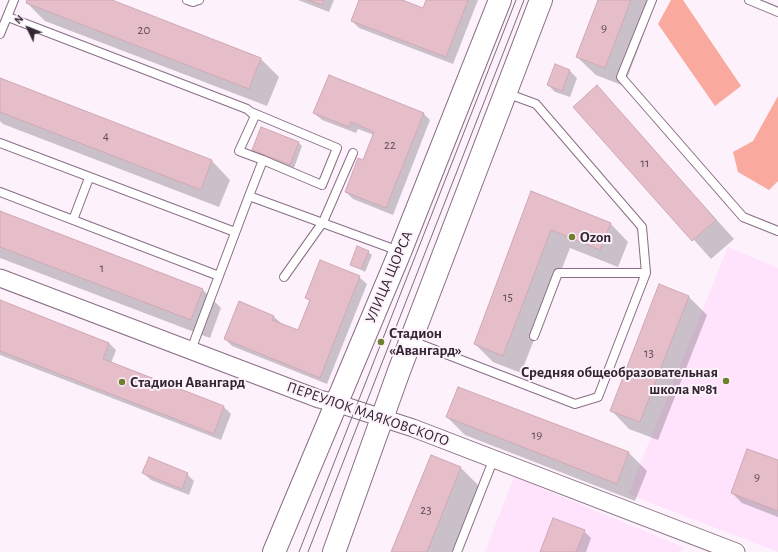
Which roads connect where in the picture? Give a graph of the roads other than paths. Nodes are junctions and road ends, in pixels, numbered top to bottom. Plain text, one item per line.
1 (14, 0) edge
2 (186, 0) edge
3 (199, 0) edge
4 (500, 0) edge
5 (541, 0) edge
6 (652, 0) edge
7 (749, 0) edge
8 (778, 12) edge
9 (8, 17) junction
10 (0, 34) edge
11 (505, 93) junction
12 (255, 116) junction
13 (0, 143) edge
14 (353, 153) dead end
15 (263, 160) junction
16 (89, 178) junction
17 (0, 192) edge
18 (249, 196) junction
19 (73, 220) junction
20 (323, 222) junction
21 (778, 231) edge
22 (236, 232) junction
23 (400, 252) junction
24 (646, 273) junction
25 (218, 276) junction
26 (284, 277) dead end
27 (0, 278) edge
28 (534, 336) dead end
29 (411, 341) junction
30 (191, 350) junction
31 (336, 403) junction
32 (383, 419) junction
33 (494, 458) junction
34 (274, 552) edge
35 (334, 552) edge
36 (457, 552) edge
37 (736, 552) edge

1 - 9 lane
2 - 3 lane
4 - 23 main road, УЛИЦА ЩОРСА
5 - 11 main road
6 - 21 lane
7 - 8 lane
9 - 10 lane
9 - 12 lane
11 - 24 lane
11 - 29 main road
12 - 15 lane
12 - 15 lane
13 - 16 lane
14 - 20 lane
15 - 18 lane
16 - 19 lane
16 - 22 lane
17 - 19 lane
18 - 20 lane
18 - 22 lane
19 - 25 lane
20 - 23 lane
20 - 26 lane
22 - 25 lane
23 - 31 main road, УЛИЦА ЩОРСА
24 - 28 lane
24 - 29 lane
25 - 30 lane
27 - 30 street, ПЕРЕУЛОК МАЯКОВСКОГО
29 - 32 main road
30 - 31 street, ПЕРЕУЛОК МАЯКОВСКОГО
31 - 32 street, ПЕРЕУЛОК МАЯКОВСКОГО
31 - 34 main road, УЛИЦА ЩОРСА
32 - 33 street, ПЕРЕУЛОК МАЯКОВСКОГО
32 - 35 main road
33 - 36 lane
33 - 37 street, ПЕРЕУЛОК МАЯКОВСКОГО

